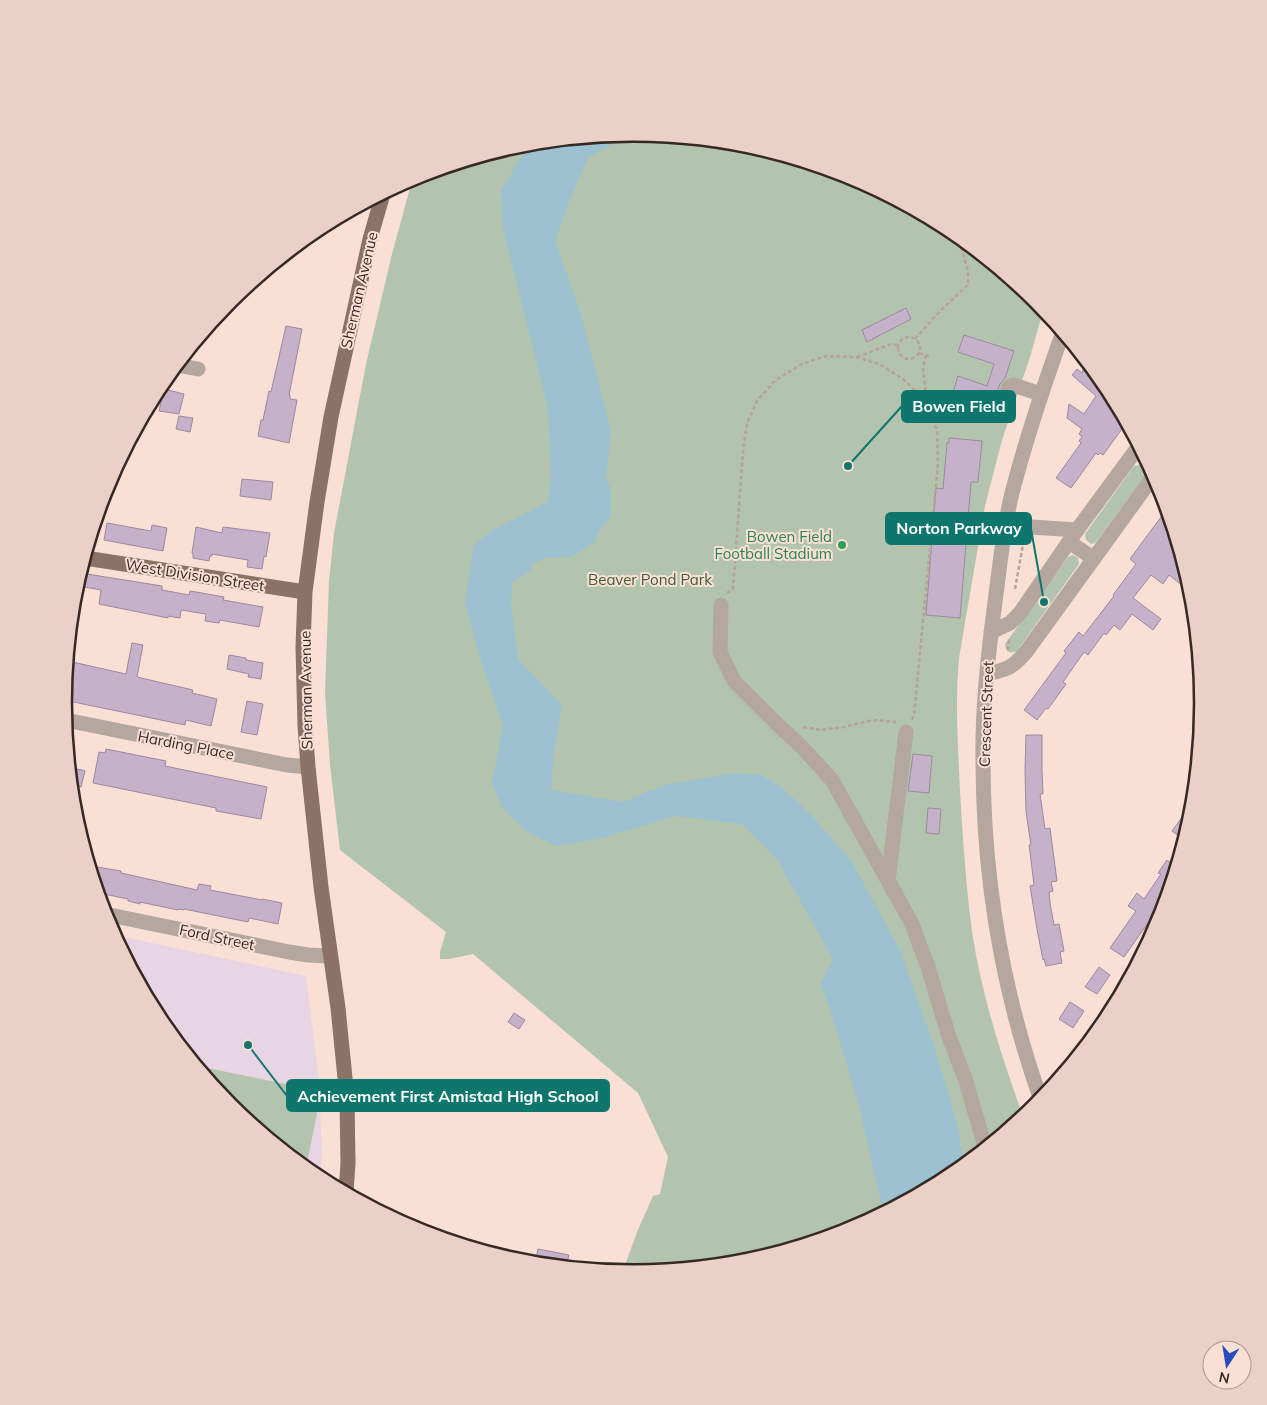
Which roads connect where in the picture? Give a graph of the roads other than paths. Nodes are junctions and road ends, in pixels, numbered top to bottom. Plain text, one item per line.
1 (381, 201) edge
2 (1060, 339) edge
3 (184, 366) edge
4 (198, 369) dead end
5 (1042, 394) junction
6 (999, 416) dead end
7 (1137, 454) edge
8 (1149, 481) edge
9 (1006, 522) junction
10 (1073, 536) junction
11 (1093, 558) junction
12 (91, 559) edge
13 (305, 592) junction
14 (721, 605) road end
15 (991, 632) junction
16 (987, 674) junction
17 (73, 721) edge
18 (908, 728) road end
19 (308, 767) junction
20 (888, 881) junction
21 (115, 916) edge
22 (330, 956) junction
23 (1038, 1091) edge
24 (983, 1141) edge
25 (347, 1184) edge

1 - 13 main road, Sherman Avenue
2 - 5 street, Crescent Street
3 - 4 street
5 - 6 street
5 - 9 street, Crescent Street
7 - 10 street
8 - 11 street
9 - 10 street
9 - 15 street, Crescent Street
10 - 11 street
10 - 15 street
11 - 16 street
12 - 13 main road, West Division Street
13 - 19 main road, Sherman Avenue
14 - 20 street
15 - 16 street, Crescent Street
16 - 23 street, Crescent Street
17 - 19 street, Harding Place
18 - 20 street
19 - 22 main road, Sherman Avenue
20 - 24 street
21 - 22 street, Ford Street
22 - 25 main road, Sherman Avenue

